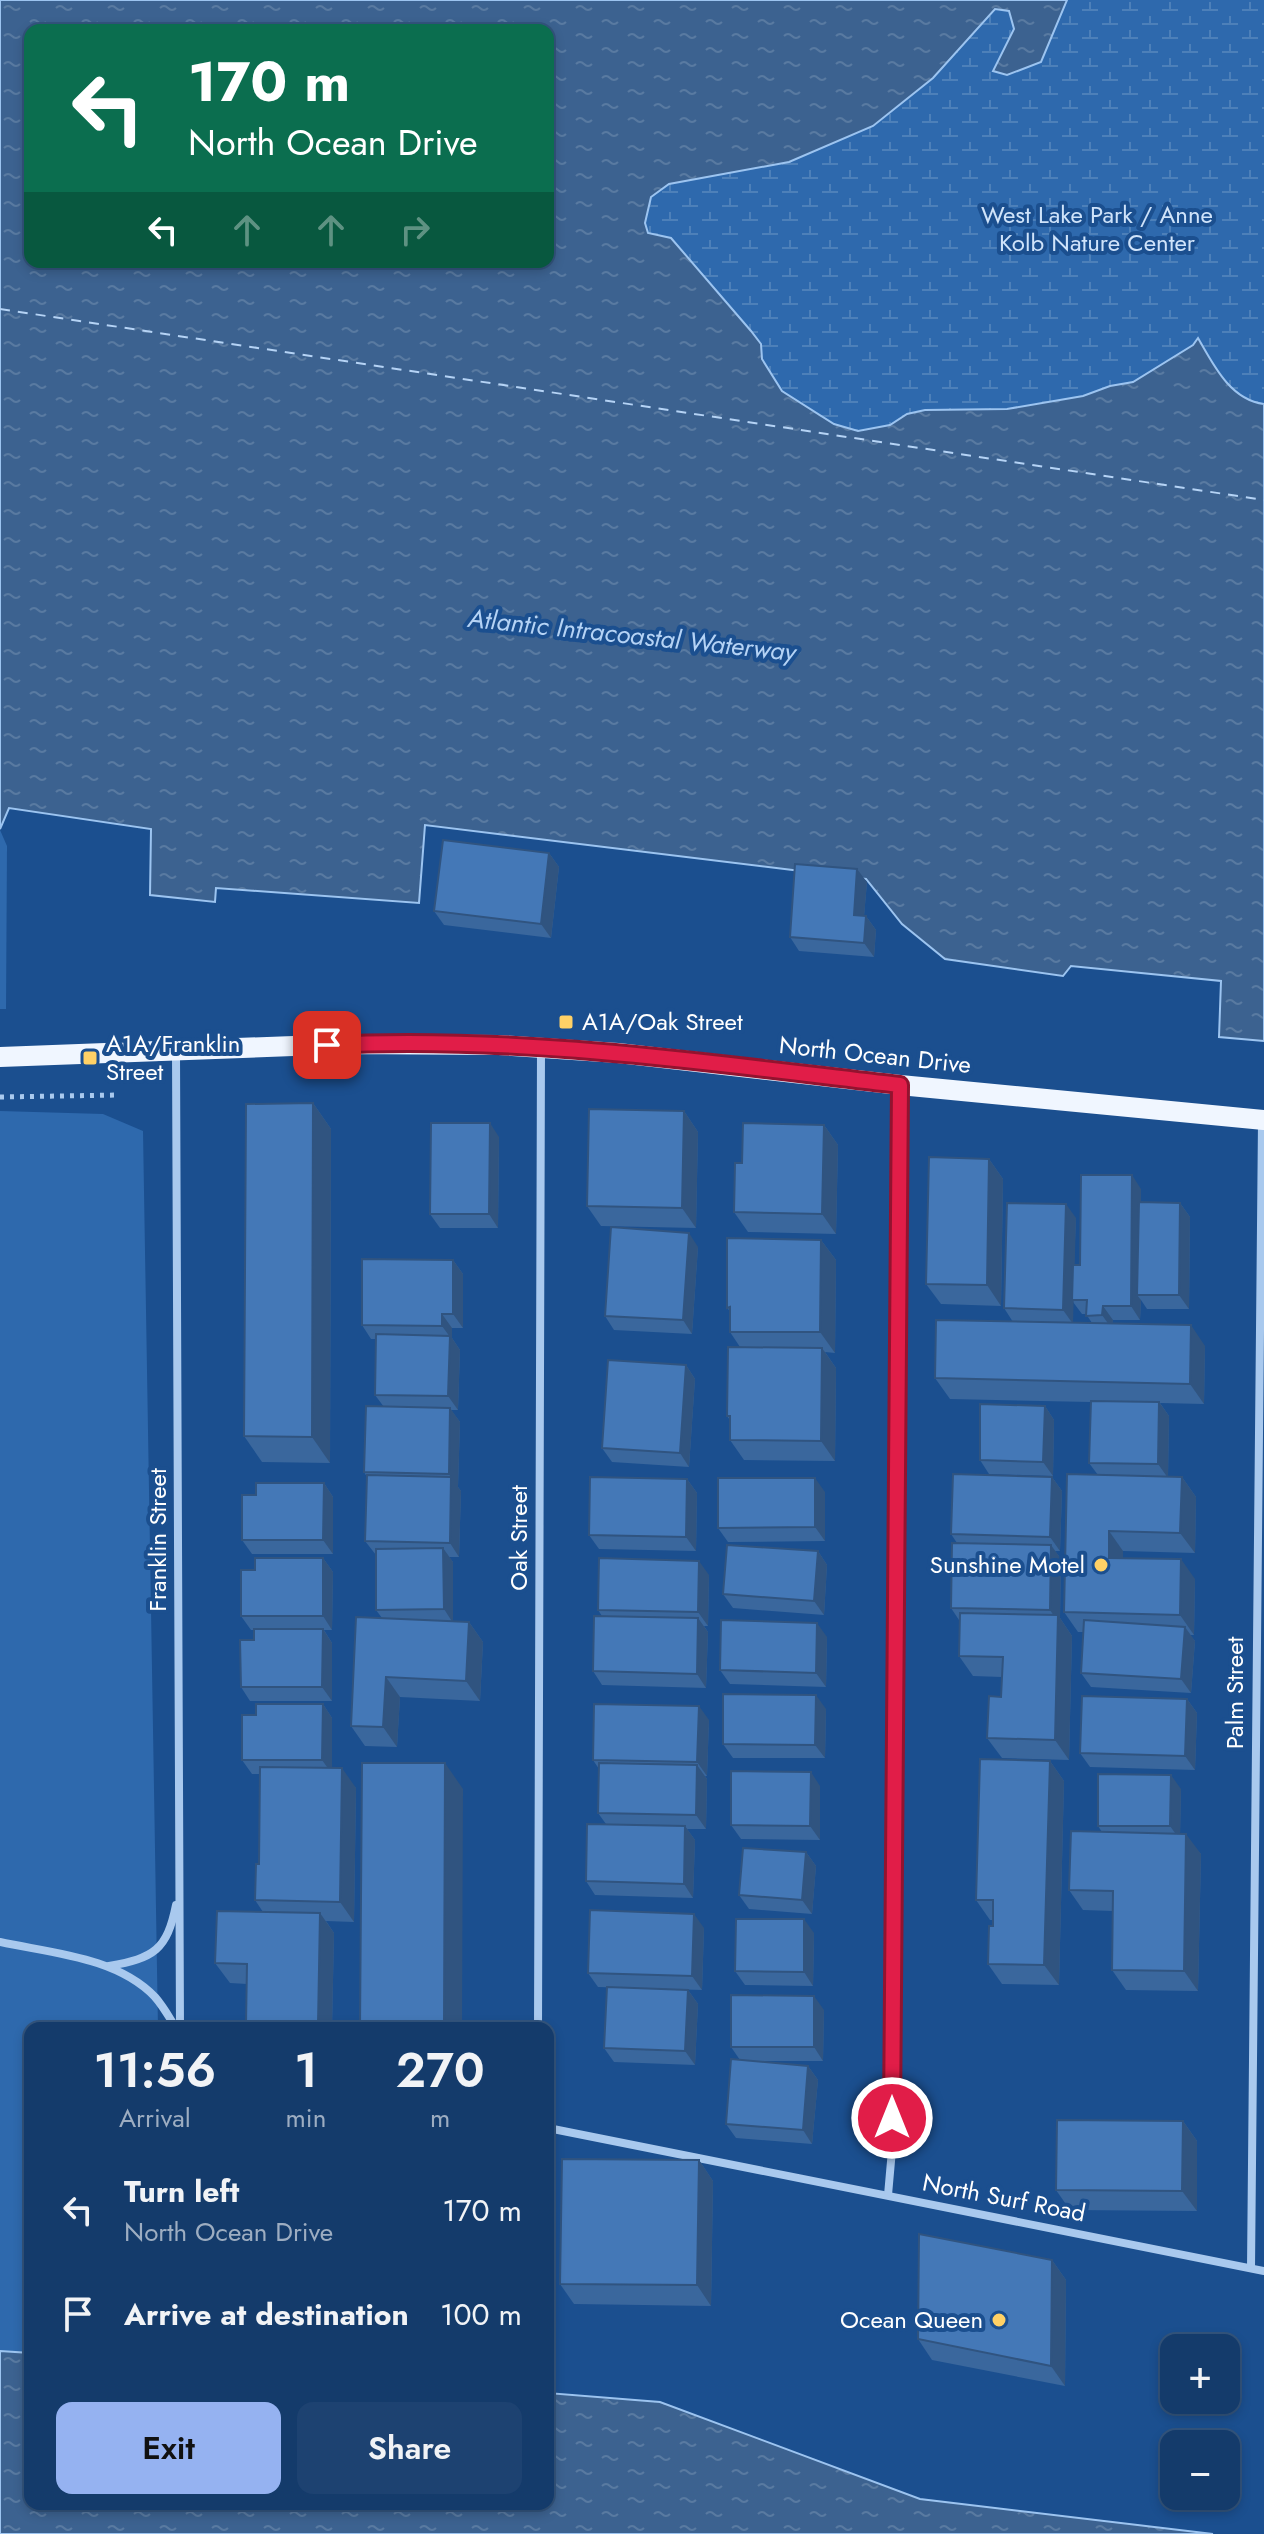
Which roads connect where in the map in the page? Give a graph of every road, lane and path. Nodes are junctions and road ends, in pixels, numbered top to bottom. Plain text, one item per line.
1 (541, 1048) junction
2 (176, 1052) junction
3 (0, 1057) edge
4 (900, 1085) junction
5 (118, 1095) dead end
6 (0, 1097) edge
7 (1263, 1120) edge
8 (179, 1888) junction
9 (0, 1942) edge
10 (109, 1966) junction
11 (174, 2022) edge
12 (178, 2022) edge
13 (538, 2022) edge
14 (554, 2129) edge
15 (888, 2195) junction
16 (1251, 2268) junction
17 (1264, 2271) edge

1 - 2 main road, North Ocean Drive
1 - 4 main road, North Ocean Drive
1 - 13 street, Oak Street
2 - 3 main road, North Ocean Drive
2 - 8 street, Franklin Street
4 - 7 main road, North Ocean Drive
4 - 15 street
5 - 6 path
7 - 16 street, Palm Street
8 - 10 street
8 - 12 street, Franklin Street
9 - 10 street
10 - 11 street
14 - 15 street, North Surf Road
15 - 16 street, North Surf Road
16 - 17 street, North Surf Road

